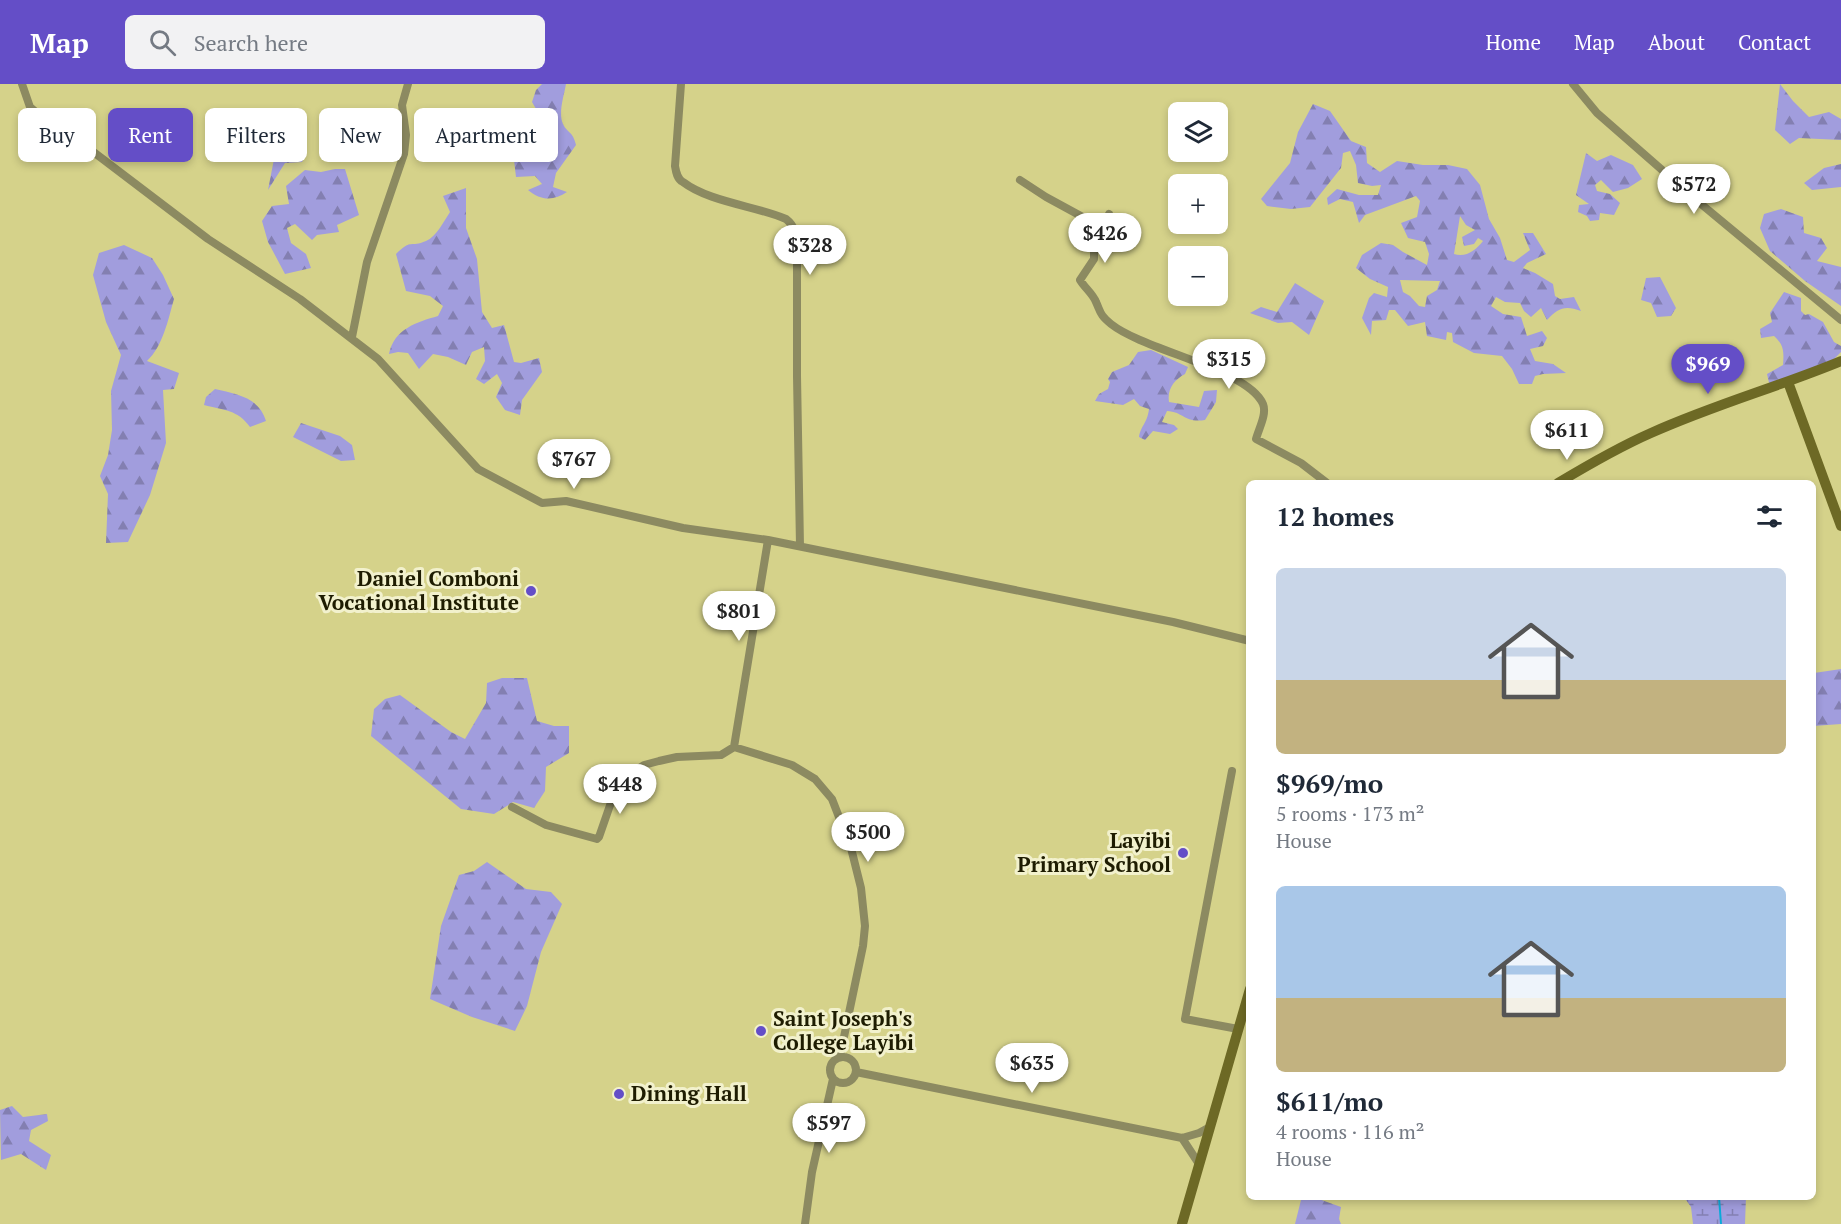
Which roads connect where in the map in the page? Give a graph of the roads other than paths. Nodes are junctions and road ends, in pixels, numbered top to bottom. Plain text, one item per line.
1 (22, 84) edge
2 (408, 84) edge
3 (681, 84) edge
4 (1574, 84) edge
5 (1020, 180) dead end
6 (1109, 214) dead end
7 (1103, 228) junction
8 (1841, 320) edge
9 (352, 337) junction
10 (1841, 361) edge
11 (1788, 382) junction
12 (1323, 480) edge
13 (1563, 480) edge
14 (1841, 526) edge
15 (768, 540) junction
16 (800, 546) junction
17 (1246, 640) edge
18 (734, 747) junction
19 (1232, 771) dead end
20 (512, 807) dead end
21 (1246, 1002) edge
22 (1238, 1029) junction
23 (840, 1056) junction
24 (856, 1072) junction
25 (833, 1079) junction
26 (1210, 1127) junction
27 (1182, 1138) junction
28 (1199, 1164) junction
29 (805, 1224) edge
30 (1182, 1224) edge

1 - 9 street
2 - 9 street
3 - 16 street
4 - 8 street
5 - 7 street
6 - 7 street
7 - 12 street
9 - 15 street
10 - 11 street
11 - 13 street
11 - 14 street
15 - 16 street
15 - 18 street
16 - 17 street
18 - 20 street
18 - 23 street
19 - 22 street
21 - 22 street
22 - 26 street
23 - 24 street
23 - 25 street
24 - 25 street
24 - 27 street
25 - 29 street
26 - 27 street
26 - 28 street
27 - 28 street
28 - 30 street

